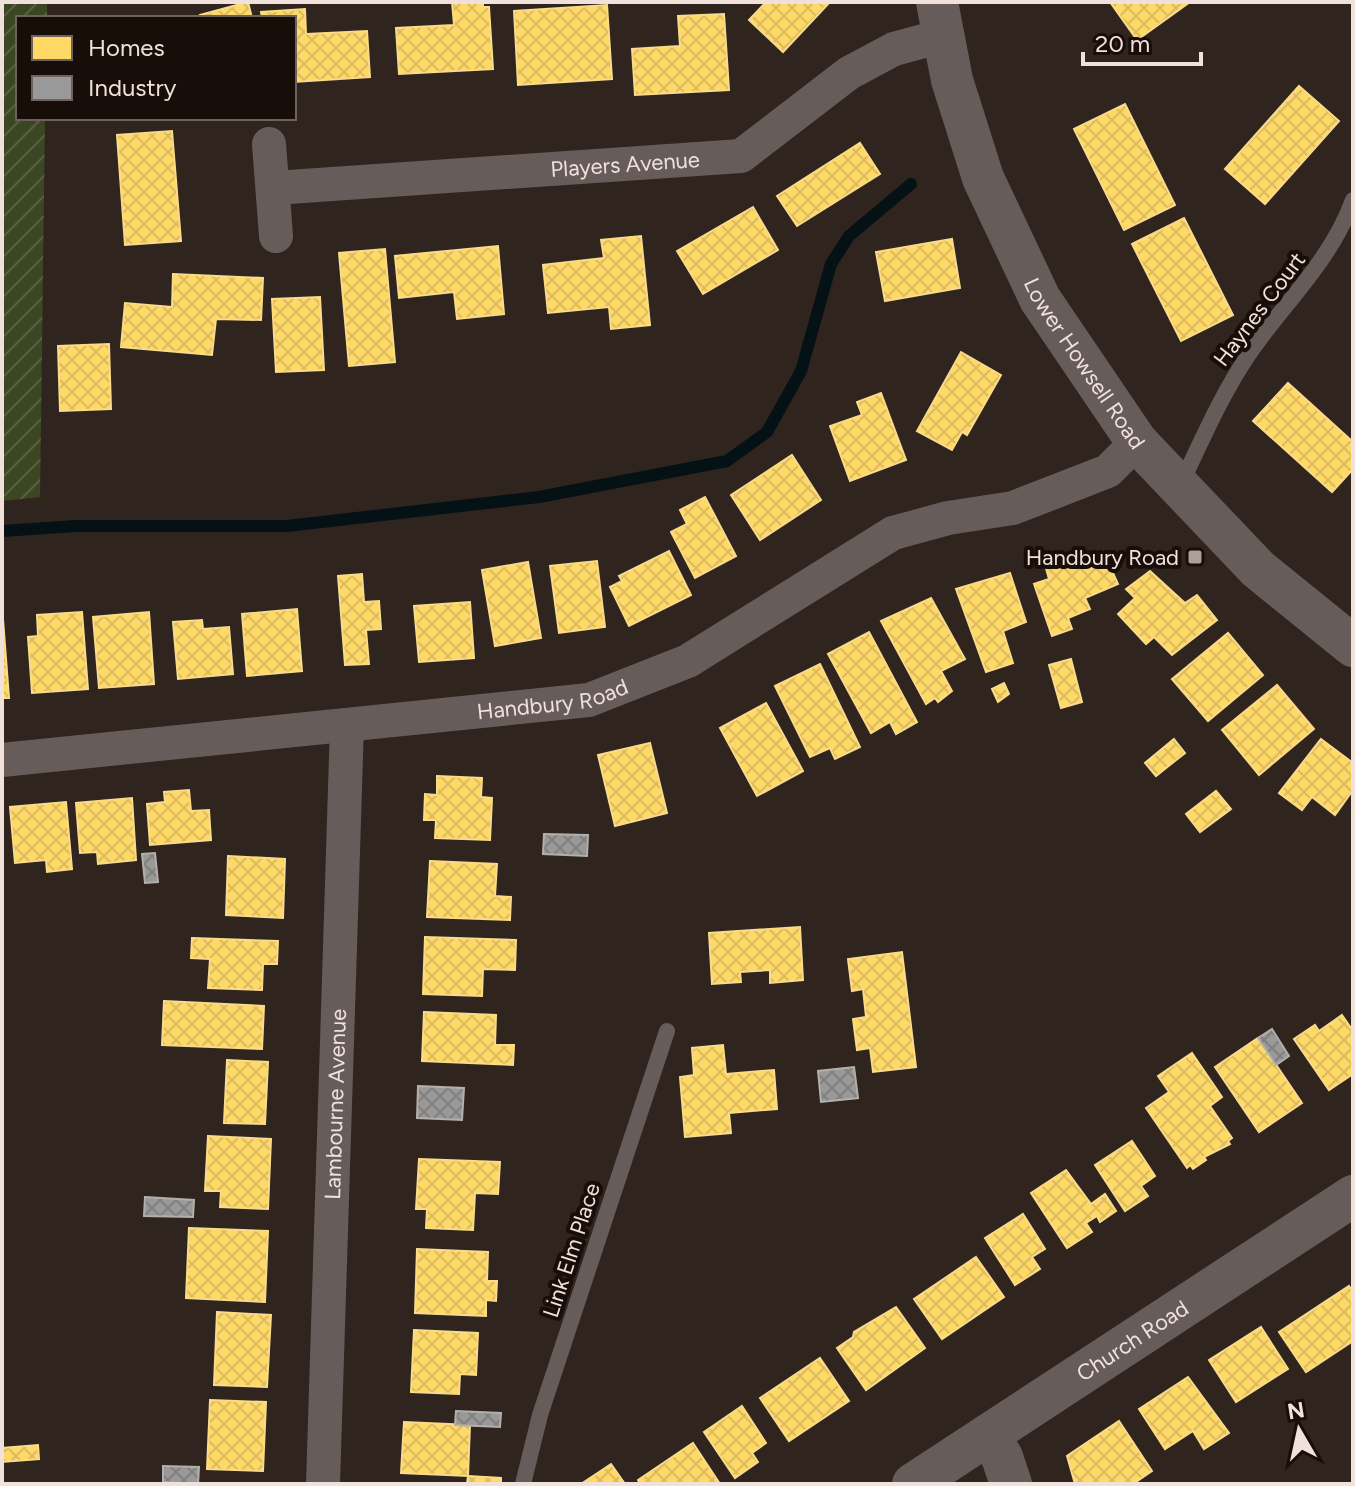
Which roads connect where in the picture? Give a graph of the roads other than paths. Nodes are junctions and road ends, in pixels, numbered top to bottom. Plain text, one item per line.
1 (940, 19) edge
2 (269, 144) dead end
3 (274, 188) junction
4 (1353, 200) edge
5 (276, 236) dead end
6 (1137, 442) junction
7 (1179, 487) junction
8 (1353, 646) edge
9 (347, 725) junction
10 (2, 760) edge
11 (667, 1031) dead end
12 (1353, 1196) edge
13 (988, 1435) junction
14 (323, 1484) edge
15 (523, 1484) edge
16 (913, 1484) edge
17 (1011, 1484) edge

1 - 3 street, Players Avenue
1 - 6 street, Lower Howsell Road
2 - 3 street
3 - 5 street
4 - 7 lane, Haynes Court
6 - 7 street, Lower Howsell Road
6 - 9 street, Handbury Road
7 - 8 street, Lower Howsell Road
9 - 10 street, Handbury Road
9 - 14 street, Lambourne Avenue
11 - 15 lane, Link Elm Place
12 - 13 street, Church Road
13 - 16 street, Church Road
13 - 17 street

